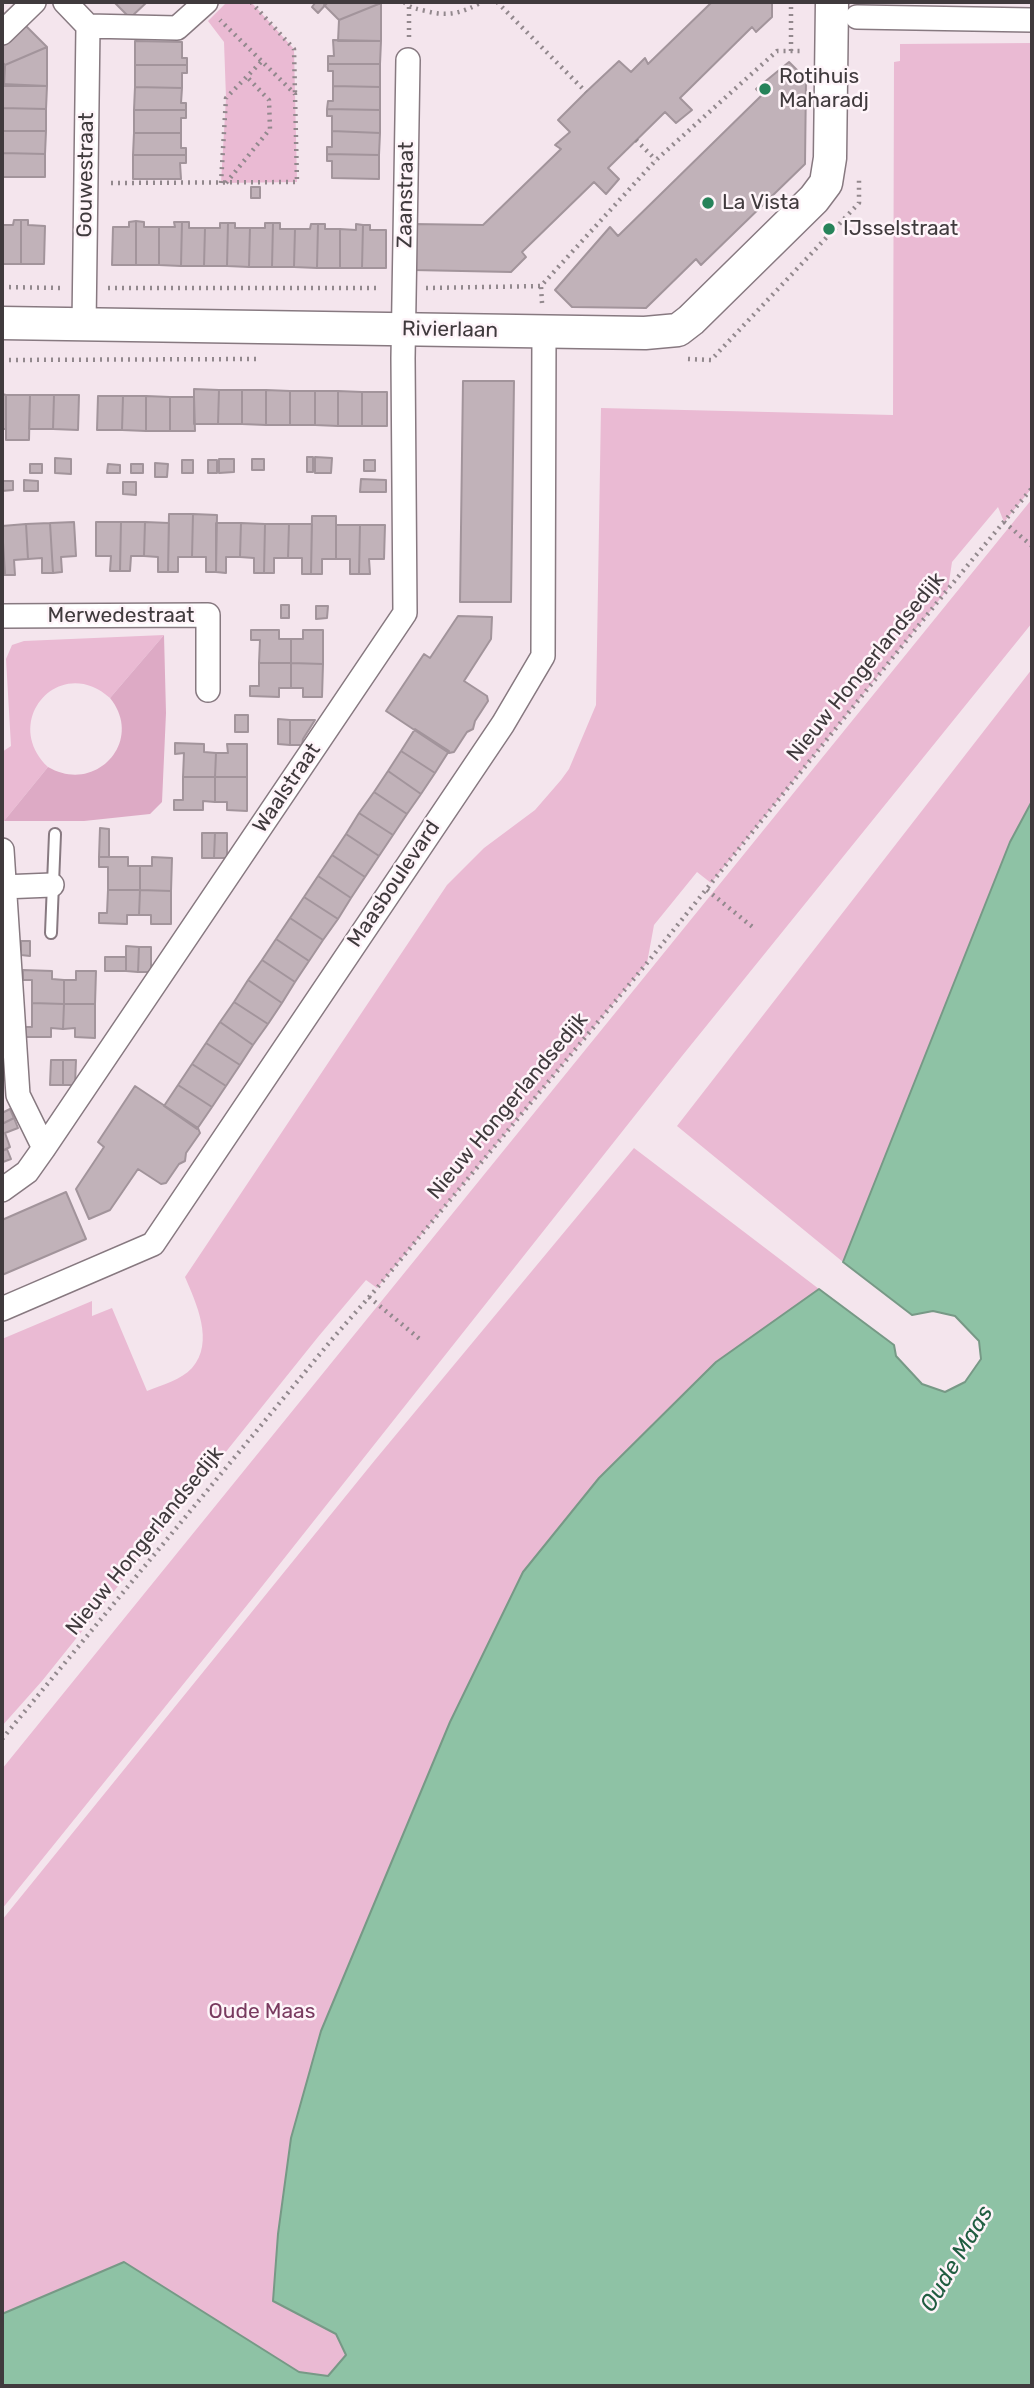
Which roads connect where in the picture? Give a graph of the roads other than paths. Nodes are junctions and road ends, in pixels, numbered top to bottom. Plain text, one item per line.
1 (34, 2) edge
2 (65, 2) edge
3 (205, 3) edge
4 (844, 9) edge
5 (1032, 20) edge
6 (88, 26) junction
7 (2, 33) edge
8 (408, 60) dead end
9 (2, 323) edge
10 (84, 325) junction
11 (403, 329) junction
12 (544, 331) junction
13 (2, 616) edge
14 (208, 691) dead end
15 (55, 834) dead end
16 (2, 850) edge
17 (52, 885) junction
18 (3, 887) edge
19 (51, 933) dead end
20 (44, 1148) junction
21 (2, 1190) edge
22 (2, 1309) edge

1 - 7 street
2 - 6 street
3 - 6 street
4 - 5 street
4 - 12 street, Rivierlaan
6 - 10 street, Gouwestraat
8 - 11 street, Zaanstraat
9 - 10 street, Rivierlaan
10 - 11 street, Rivierlaan
11 - 12 street, Rivierlaan
11 - 20 street, Waalstraat
12 - 22 street, Maasboulevard
13 - 14 street, Merwedestraat
15 - 17 lane
16 - 18 street
17 - 18 street
17 - 19 lane
18 - 20 street
20 - 21 street, Waalstraat

